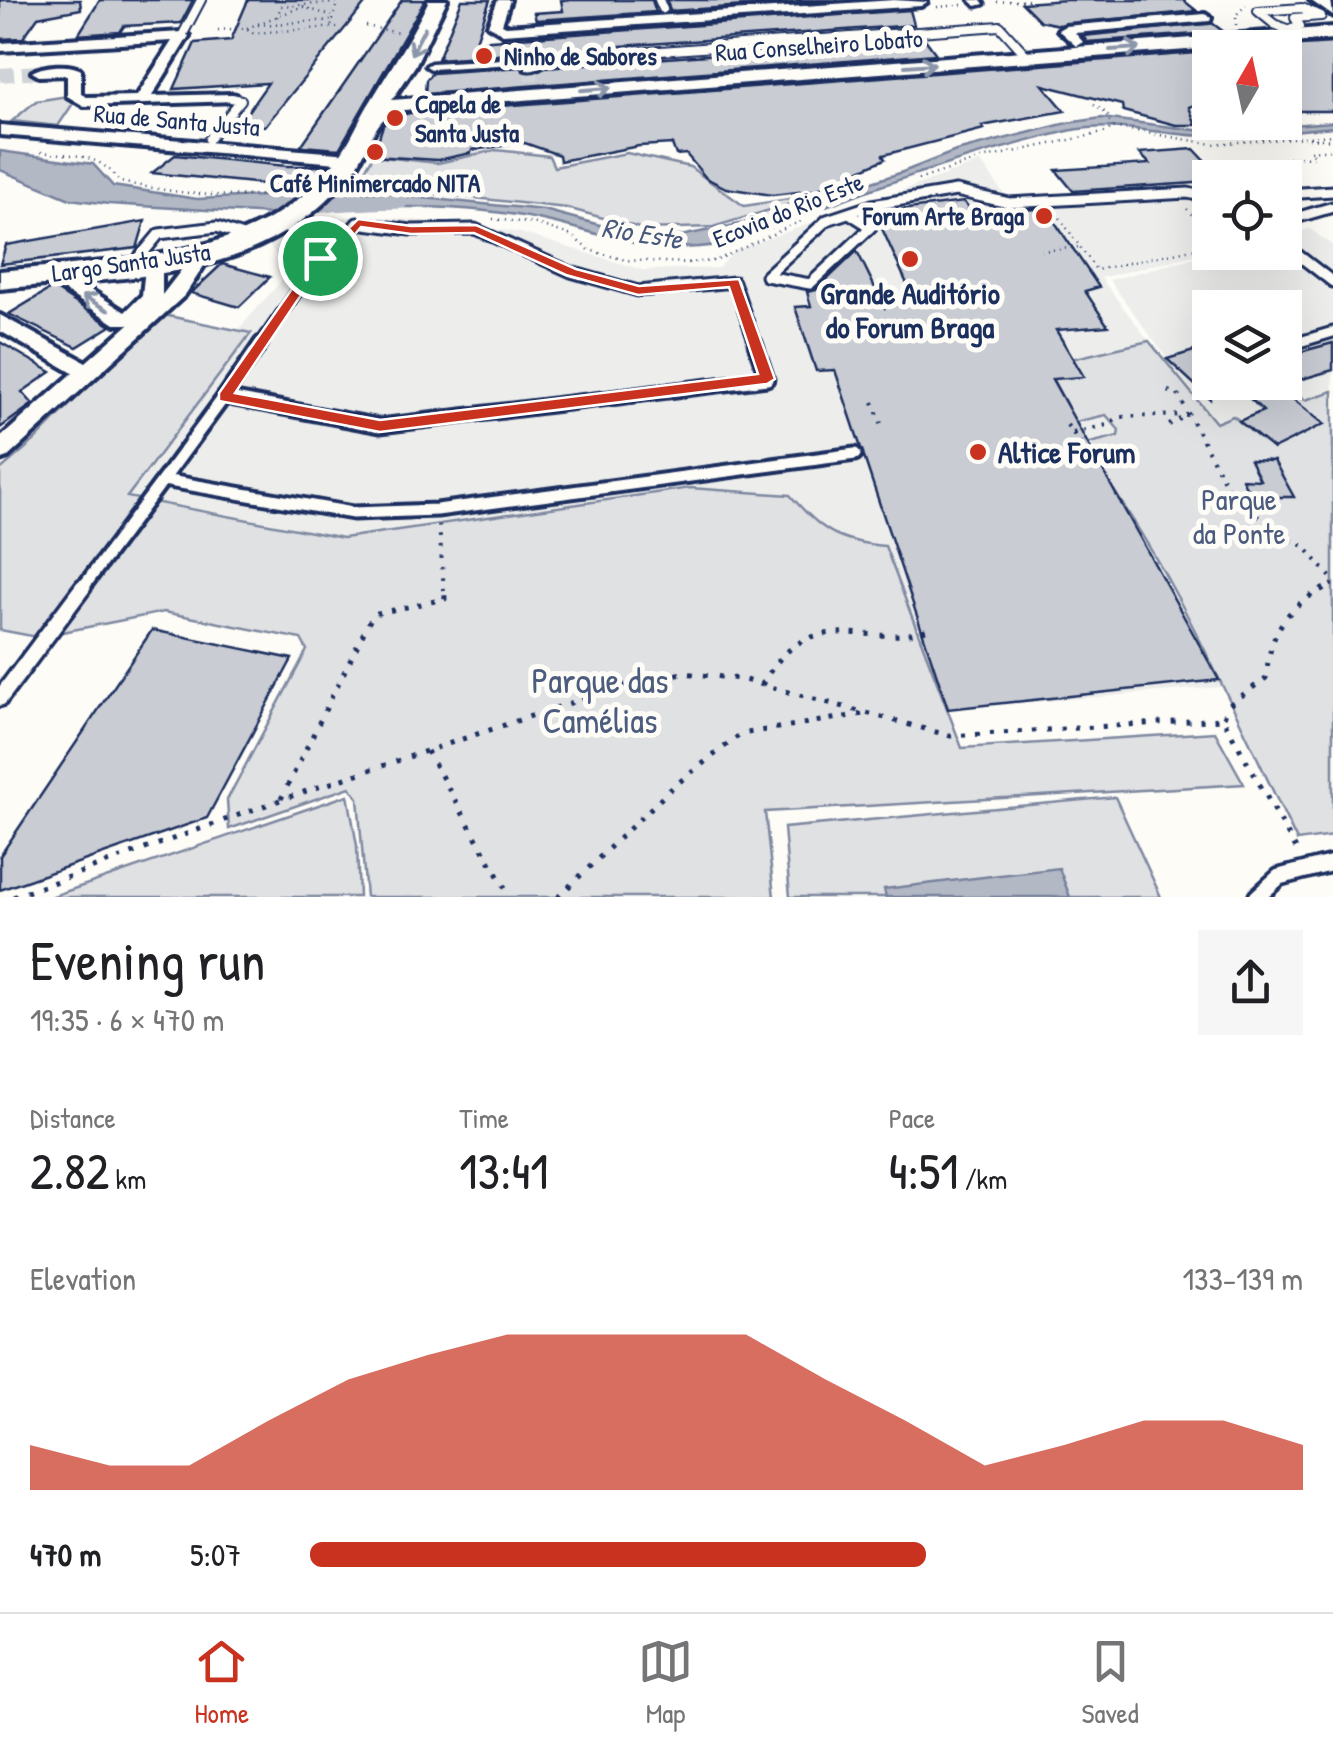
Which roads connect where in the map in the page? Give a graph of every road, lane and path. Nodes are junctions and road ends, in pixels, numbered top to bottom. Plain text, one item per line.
1 (201, 0) edge
2 (438, 0) edge
3 (504, 0) edge
4 (659, 0) edge
5 (718, 0) edge
6 (920, 2) edge
7 (1248, 2) dead end
8 (306, 6) junction
9 (1322, 8) edge
10 (663, 10) dead end
11 (726, 15) junction
12 (278, 17) junction
13 (1206, 18) dead end
14 (334, 19) junction
15 (258, 24) junction
16 (366, 26) dead end
17 (246, 28) junction
18 (331, 28) junction
19 (338, 28) dead end
20 (218, 30) dead end
21 (1238, 30) dead end
22 (1291, 30) edge
23 (1298, 30) edge
24 (408, 32) dead end
25 (1302, 32) edge
26 (1333, 33) edge
27 (182, 36) junction
28 (1192, 41) edge
29 (1076, 42) dead end
30 (0, 47) edge
31 (1028, 56) junction
32 (431, 66) dead end
33 (39, 72) tunnel mouth
34 (534, 75) junction
35 (397, 81) junction
36 (231, 98) joint
37 (142, 100) junction
38 (429, 102) junction
39 (1094, 104) dead end
40 (376, 115) junction
41 (1112, 127) junction
42 (0, 130) edge
43 (1307, 136) junction
44 (1333, 137) edge
45 (209, 139) dead end
46 (1333, 149) edge
47 (42, 152) dead end
48 (350, 160) junction
49 (1270, 160) edge
50 (908, 183) dead end
51 (1333, 191) edge
52 (1302, 193) edge
53 (1192, 194) edge
54 (1192, 199) edge
55 (300, 205) junction
56 (1333, 207) edge
57 (1054, 209) dead end
58 (849, 213) junction
59 (1192, 215) edge
60 (1302, 215) edge
61 (812, 216) dead end
62 (481, 217) dead end
63 (254, 240) junction
64 (1080, 247) junction
65 (1192, 249) edge
66 (1041, 251) dead end
67 (202, 255) junction
68 (320, 258) junction
69 (1302, 258) edge
70 (143, 264) junction
71 (64, 273) junction
72 (0, 280) edge
73 (1333, 282) edge
74 (136, 316) junction
75 (0, 322) edge
76 (1333, 332) edge
77 (1302, 341) edge
78 (92, 365) junction
79 (1168, 391) dead end
80 (224, 397) junction
81 (872, 402) dead end
82 (1188, 415) junction
83 (880, 423) dead end
84 (1170, 425) dead end
85 (1071, 430) joint
86 (1080, 441) dead end
87 (0, 451) edge
88 (856, 454) dead end
89 (163, 480) junction
90 (437, 510) junction
91 (1333, 582) edge
92 (931, 628) dead end
93 (762, 684) junction
94 (0, 698) edge
95 (869, 713) junction
96 (1223, 718) junction
97 (428, 751) junction
98 (280, 800) junction
99 (1333, 863) edge
100 (1306, 867) junction
101 (14, 897) edge
102 (510, 897) edge
103 (558, 897) edge
104 (1258, 897) edge

1 - 27 lane
2 -> 35 main road, Largo Santa Justa
3 - 11 street
4 - 10 lane
5 - 11 street
6 - 11 street
7 - 21 path
8 - 12 path
8 - 12 path
8 - 14 path
8 - 14 path
9 - 22 lane
9 - 23 lane
12 - 15 path
13 - 29 street
14 - 15 path
14 - 18 path
15 - 17 path
16 - 24 path
17 - 18 path
17 - 20 path
18 - 19 path
25 - 26 main road, Rua Conselheiro Lobato
27 - 30 street
27 - 37 street
31 -> 28 main road, Rua Conselheiro Lobato
34 -> 31 main road, Rua Conselheiro Lobato
31 - 34 lane
32 - 34 street
33 - 37 street, Rua de Santa Justa
34 - 38 main road, Rua Conselheiro Lobato
35 - 38 main road
35 - 40 main road, Largo Santa Justa
36 - 37 street, Rua de Santa Justa
36 - 45 lane
38 - 40 main road, Rua Conselheiro Lobato
39 - 41 path
40 - 48 main road, Largo Santa Justa
41 - 43 path, Ecovia do Rio Este
41 - 50 path, Ecovia do Rio Este
42 - 48 street, Rua de Santa Justa
43 - 44 path, Ecovia do Rio Este
43 - 44 path
46 - 49 path
47 - 55 path
48 - 55 main road, Largo Santa Justa
51 - 52 lane
53 - 58 lane
54 - 59 path
55 - 63 main road, Largo Santa Justa
55 - 68 lane
56 - 60 lane
57 - 64 path
58 - 58 lane
61 - 62 path, Ecovia do Rio Este
63 - 67 main road, Largo Santa Justa
63 - 70 lane
64 - 65 path
64 - 66 path
67 - 70 main road, Largo Santa Justa
67 - 78 street
68 - 80 lane
68 - 80 lane
69 - 73 lane
70 - 71 main road, Largo Santa Justa
70 - 74 street
71 - 72 main road, Largo Santa Justa
74 -> 71 street
74 - 78 street
75 - 78 street
76 - 77 lane
78 - 87 street
79 - 82 path
80 - 89 lane
81 - 83 path
82 - 84 path
82 - 85 path
82 - 91 path
85 - 86 path
88 - 90 lane
89 - 90 lane
89 - 94 lane
90 - 98 path
91 - 96 path
92 - 93 path
93 - 95 path
93 - 97 path
95 - 96 path
95 - 103 path
96 - 100 path
97 - 98 path
97 - 102 path
98 - 101 path
99 - 100 lane
100 - 104 lane

